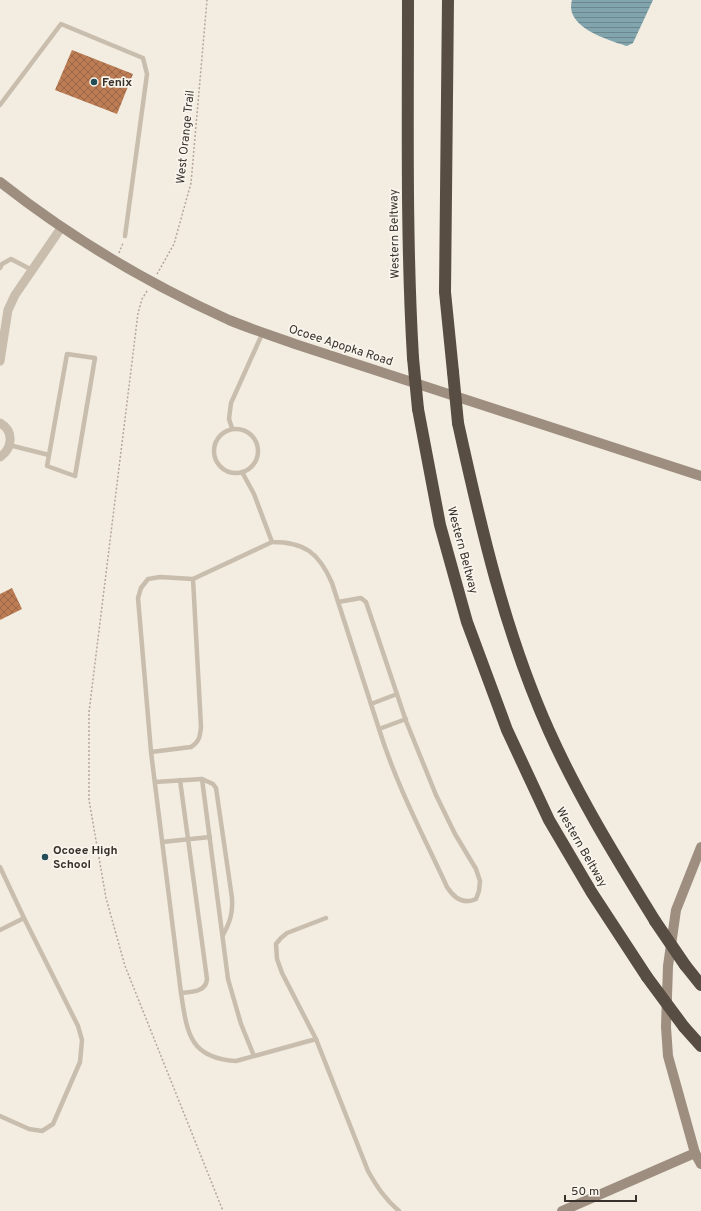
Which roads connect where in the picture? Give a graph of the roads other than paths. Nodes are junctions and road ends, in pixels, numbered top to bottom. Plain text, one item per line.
1 (408, 0) edge
2 (448, 0) edge
3 (0, 105) edge
4 (0, 182) edge
5 (61, 228) junction
6 (125, 236) road end
7 (0, 268) edge
8 (32, 270) junction
9 (263, 332) junction
10 (1, 335) edge
11 (0, 361) edge
12 (0, 423) edge
13 (232, 428) junction
14 (10, 445) junction
15 (49, 455) junction
16 (0, 457) edge
17 (242, 472) junction
18 (701, 476) edge
19 (272, 542) junction
20 (193, 579) junction
21 (338, 602) junction
22 (397, 694) junction
23 (371, 704) junction
24 (406, 719) junction
25 (379, 729) junction
26 (151, 752) junction
27 (202, 779) junction
28 (180, 780) junction
29 (155, 782) junction
30 (210, 837) junction
31 (188, 840) junction
32 (162, 842) junction
33 (701, 847) edge
34 (0, 868) edge
35 (24, 918) junction
36 (326, 918) dead end
37 (0, 930) edge
38 (223, 935) junction
39 (701, 985) edge
40 (181, 993) junction
41 (316, 1039) junction
42 (701, 1046) edge
43 (254, 1056) junction
44 (0, 1116) edge
45 (695, 1153) junction
46 (701, 1164) edge
47 (399, 1211) edge
48 (562, 1211) edge

1 - 42 highway, Western Beltway, bridge
2 - 39 highway, Western Beltway, bridge
3 - 6 lane
4 - 5 main road, Ocoee Apopka Road
5 - 8 street
5 - 9 main road, Ocoee Apopka Road
7 - 8 lane
8 - 10 street
9 - 13 lane
9 - 18 main road, Ocoee Apopka Road
10 - 11 street
12 - 14 street
13 - 17 lane
13 - 17 lane
14 - 15 lane
14 - 16 street
15 - 15 lane
17 - 19 lane
19 - 20 lane
19 - 21 lane
20 - 26 lane
20 - 26 lane
21 - 22 lane
21 - 23 lane
22 - 23 lane
22 - 24 lane
23 - 25 lane
24 - 25 lane
24 - 25 lane
26 - 29 lane
27 - 28 lane
27 - 30 lane
27 - 38 lane
28 - 29 lane
28 - 31 lane
29 - 32 lane
30 - 31 lane
30 - 38 lane
31 - 32 lane
31 - 40 lane
32 - 40 lane
33 - 45 main road
34 - 35 lane
35 - 37 lane
35 - 44 lane
36 - 41 lane
38 - 43 lane
40 - 43 lane
41 - 43 lane
41 - 47 lane
45 - 46 main road
45 - 48 main road

